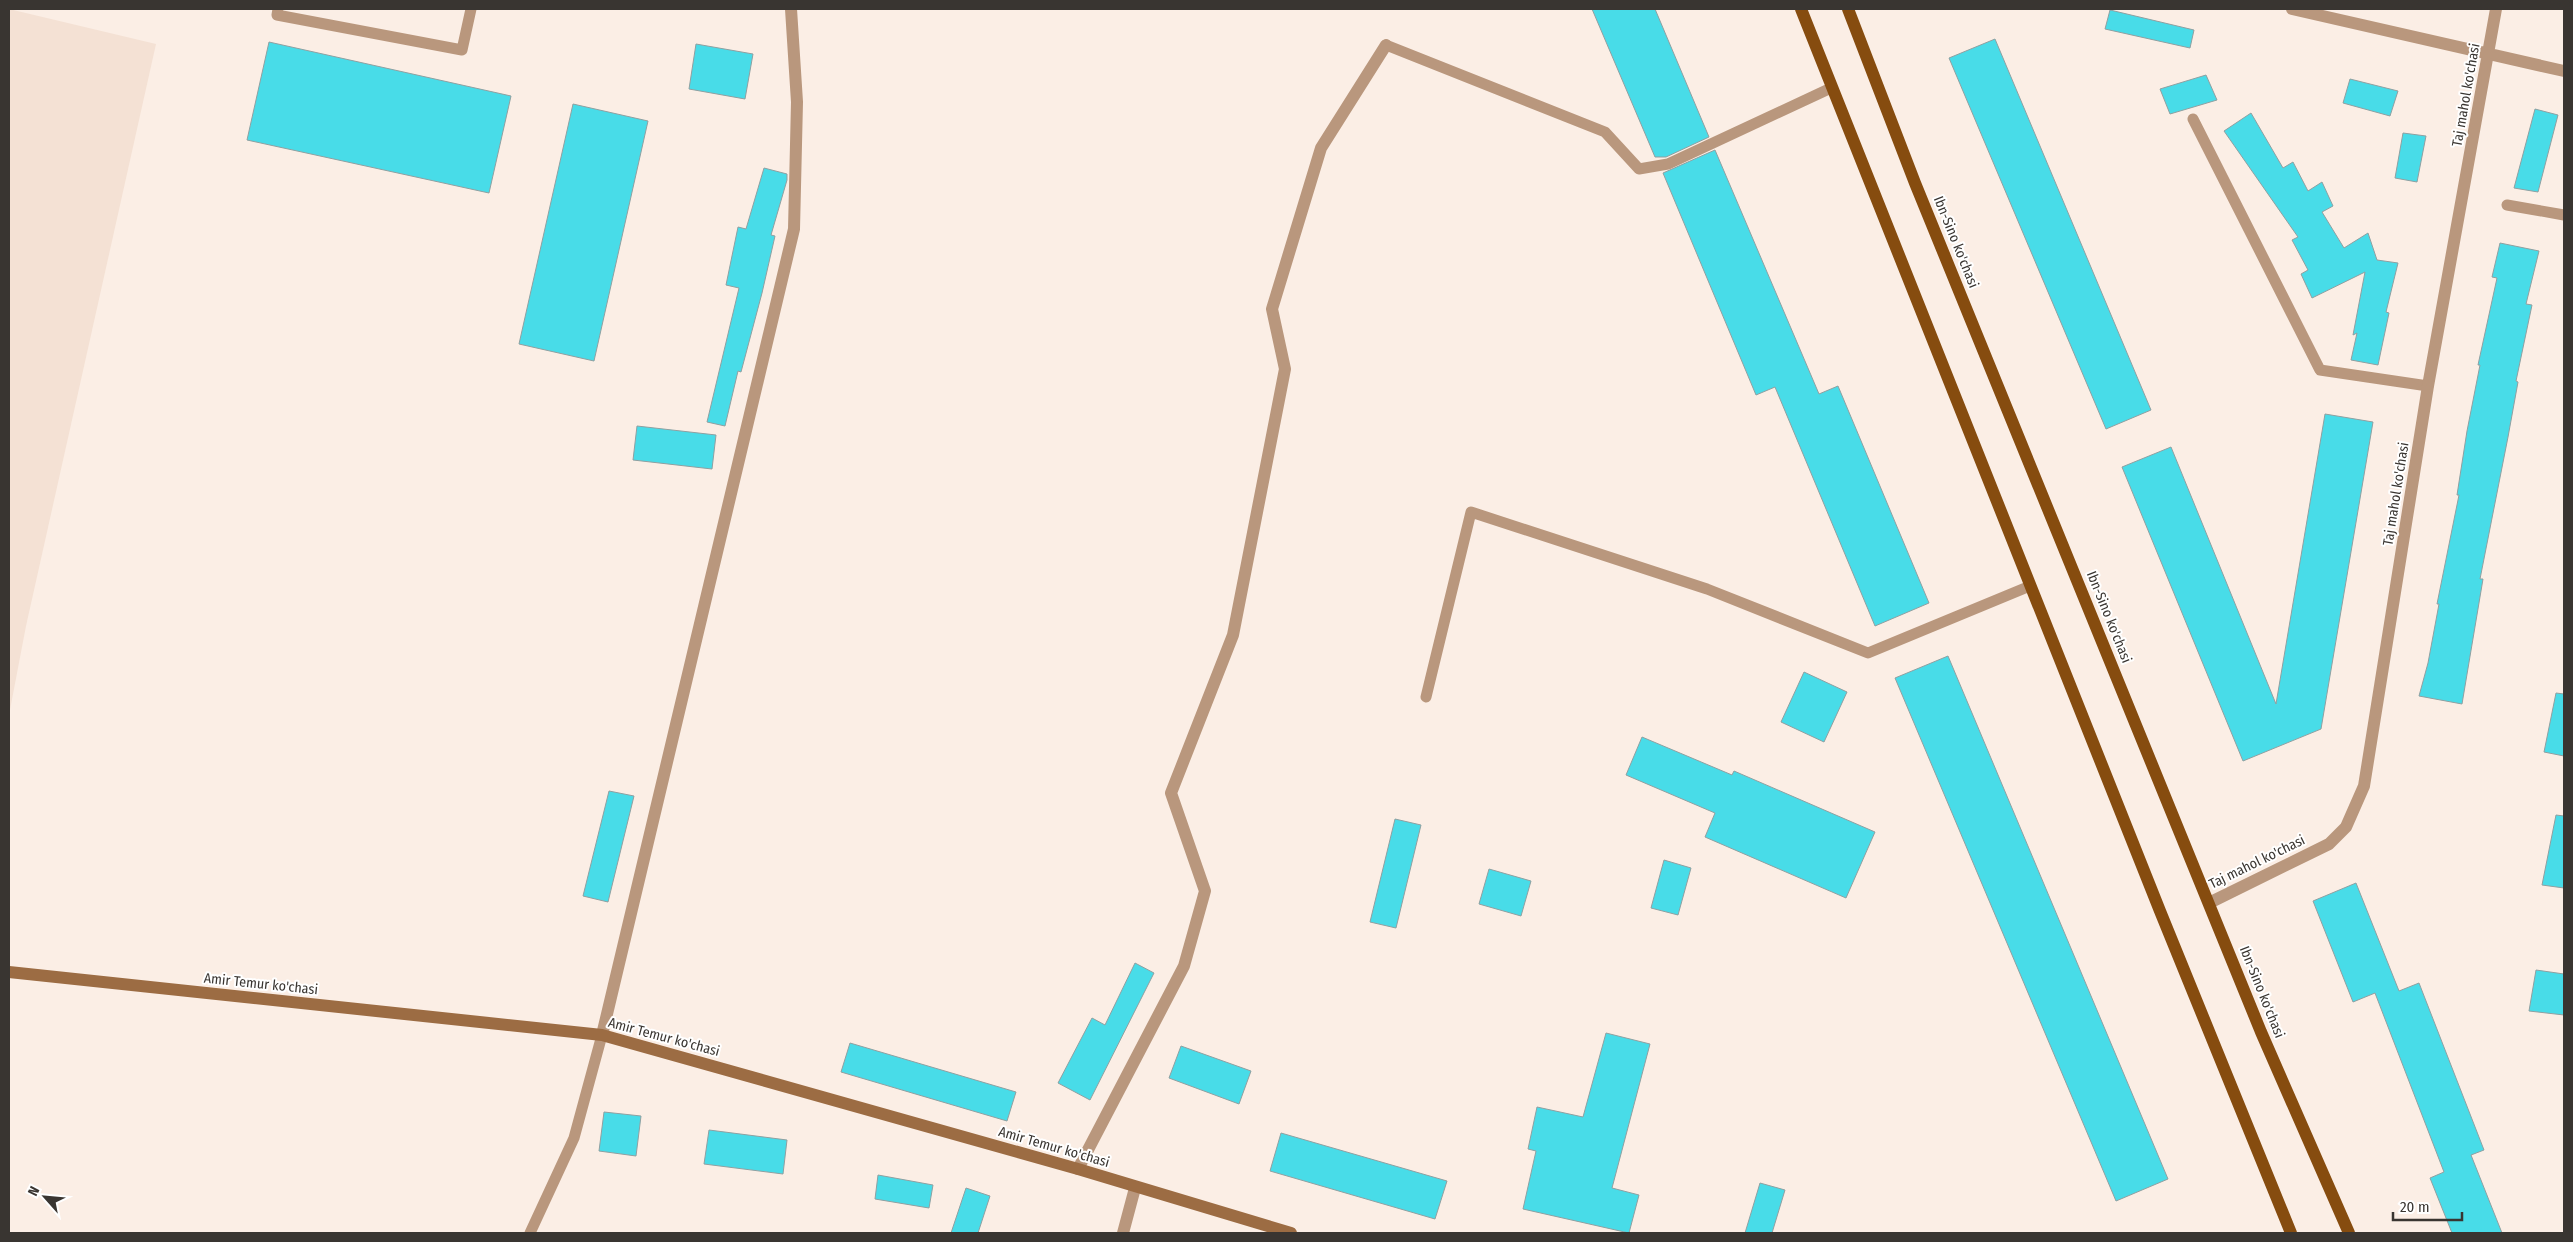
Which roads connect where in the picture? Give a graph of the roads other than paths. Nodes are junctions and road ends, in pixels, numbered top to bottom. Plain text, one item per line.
1 (278, 9) edge
2 (472, 9) edge
3 (792, 9) edge
4 (1800, 9) edge
5 (1848, 9) edge
6 (2292, 9) edge
7 (2496, 9) edge
8 (1386, 45) joint
9 (2490, 53) junction
10 (2564, 71) edge
11 (1831, 88) junction
12 (2193, 119) dead end
13 (2507, 205) dead end
14 (2564, 215) edge
15 (2428, 386) junction
16 (2030, 586) junction
17 (1426, 697) dead end
18 (2209, 902) junction
19 (9, 972) edge
20 (602, 1035) junction
21 (1078, 1169) junction
22 (1135, 1188) junction
23 (530, 1233) edge
24 (1123, 1233) edge
25 (1291, 1233) edge
26 (2291, 1233) edge
27 (2349, 1233) edge

1 - 2 lane
3 - 20 street
4 - 11 main road
5 - 18 main road, Ibn-Sino ko'chasi
6 - 9 street
7 - 9 street, Taj mahol ko'chasi
8 - 11 lane
8 - 21 street
9 - 10 street
9 - 15 street, Taj mahol ko'chasi
11 - 16 main road
12 - 15 lane
13 - 14 lane
15 - 18 street, Taj mahol ko'chasi
16 - 17 lane
16 - 26 main road
18 - 27 main road, Ibn-Sino ko'chasi
19 - 20 main road, Amir Temur ko'chasi
20 - 21 main road, Amir Temur ko'chasi
20 - 23 lane
21 - 22 main road, Amir Temur ko'chasi
22 - 24 street
22 - 25 main road, Amir Temur ko'chasi

